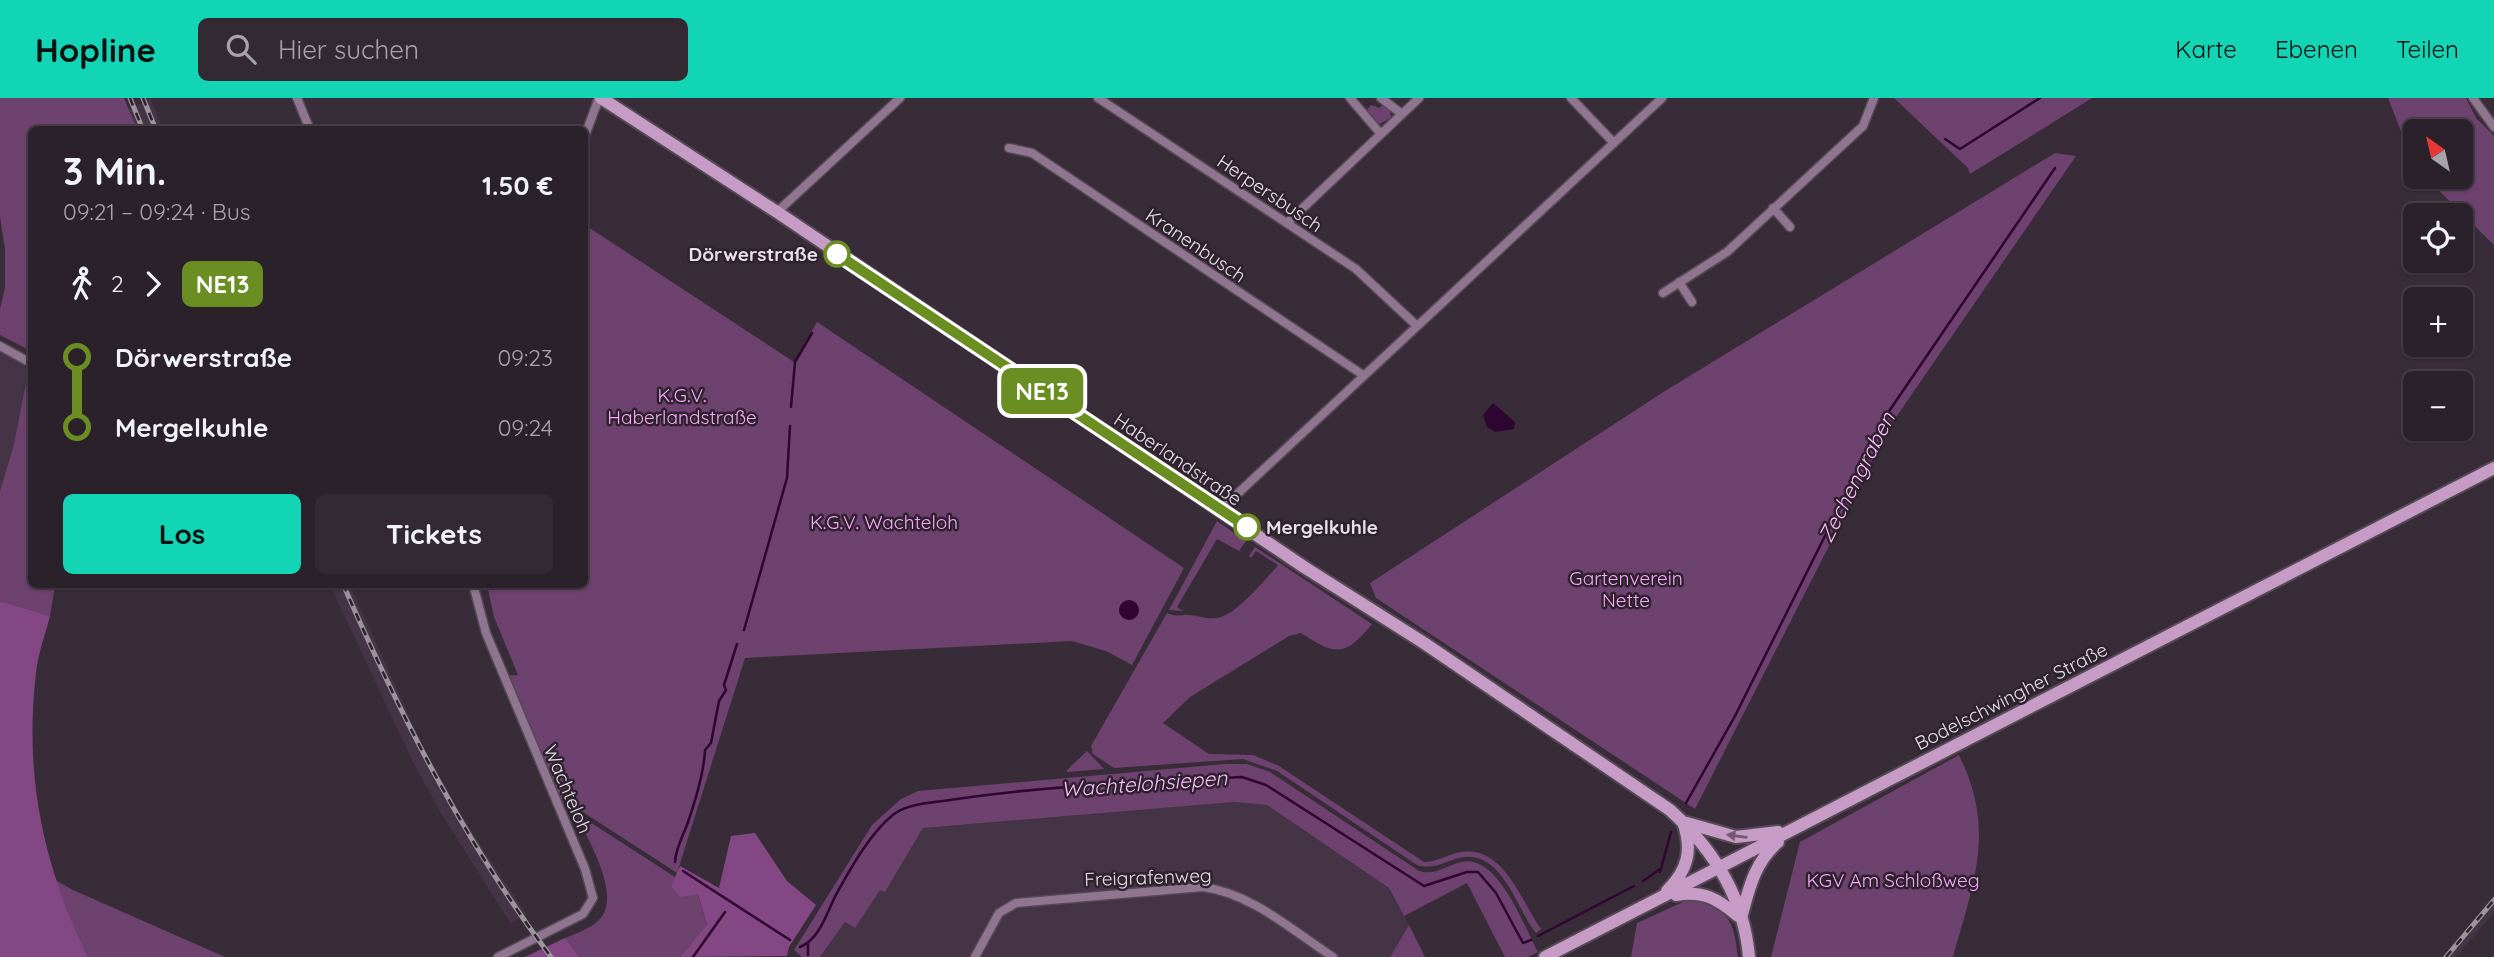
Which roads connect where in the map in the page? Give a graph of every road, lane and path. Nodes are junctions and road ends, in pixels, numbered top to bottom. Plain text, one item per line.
1 (297, 98) edge
2 (600, 98) edge
3 (900, 98) edge
4 (1098, 98) edge
5 (1350, 98) edge
6 (1381, 98) edge
7 (1419, 98) edge
8 (1571, 98) edge
9 (1662, 98) edge
10 (1874, 98) edge
11 (2473, 98) edge
12 (1402, 114) junction
13 (308, 126) edge
14 (2494, 127) edge
15 (588, 128) edge
16 (1380, 133) junction
17 (1614, 143) junction
18 (1009, 148) dead end
19 (1773, 208) junction
20 (777, 212) junction
21 (1287, 223) junction
22 (1790, 227) dead end
23 (1679, 282) junction
24 (1663, 293) dead end
25 (1692, 302) dead end
26 (1416, 325) junction
27 (0, 346) edge
28 (28, 361) edge
29 (1363, 375) junction
30 (2494, 467) edge
31 (1220, 510) junction
32 (474, 588) edge
33 (1683, 822) junction
34 (1792, 830) junction
35 (1720, 867) junction
36 (1660, 898) junction
37 (1741, 919) junction
38 (498, 957) edge
39 (975, 957) edge
40 (1333, 957) edge
41 (1545, 957) edge
42 (1749, 957) edge

1 - 13 street
2 - 15 street
2 - 20 street, Haberlandstraße
3 - 20 street
4 - 21 street, Herpersbusch
5 - 16 street
6 - 12 street
7 - 12 street
8 - 17 street
9 - 17 street
10 - 19 street
11 - 14 street
12 - 16 street
16 - 21 street
17 - 26 street
18 - 29 street, Kranenbusch
19 - 22 street
19 - 23 street
20 - 31 street, Haberlandstraße
21 - 26 street, Herpersbusch
23 - 24 street
23 - 25 street
26 - 29 street
27 - 28 street
29 - 31 street
30 - 34 street, Bodelschwingher Straße
31 - 33 street, Haberlandstraße
32 - 38 street, Wachteloh
34 -> 33 street
33 - 35 street, Haberlandstraße
33 - 36 street
34 - 35 street, Bodelschwingher Straße
34 - 37 street
35 - 36 street, Bodelschwingher Straße
35 - 37 street, Haberlandstraße
36 - 37 street
36 - 41 street, Bodelschwingher Straße
37 - 42 street, Haberlandstraße
39 - 40 street, Freigrafenweg

